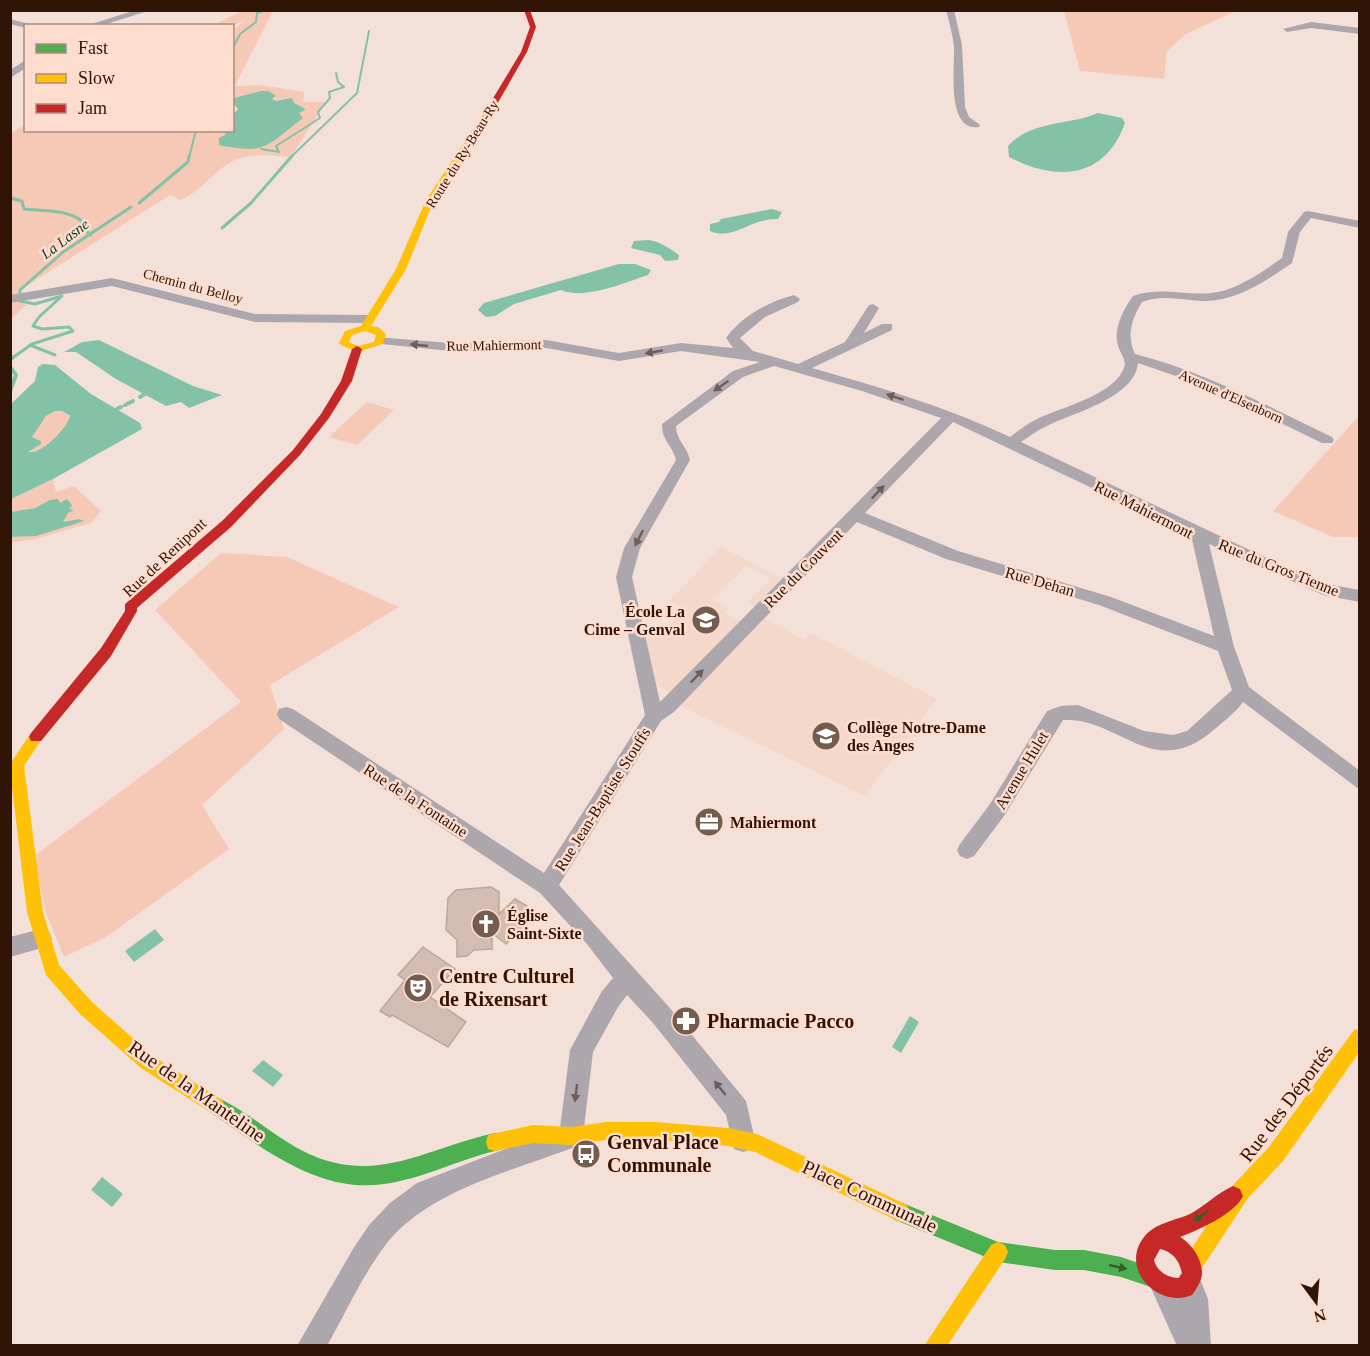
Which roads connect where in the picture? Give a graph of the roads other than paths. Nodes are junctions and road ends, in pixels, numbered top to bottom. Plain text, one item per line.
1 (147, 10) edge
2 (528, 10) edge
3 (950, 10) edge
4 (97, 24) edge
5 (1287, 29) dead end
6 (1359, 31) edge
7 (24, 64) edge
8 (10, 75) edge
9 (975, 125) dead end
10 (1359, 225) edge
11 (10, 299) edge
12 (794, 299) dead end
13 (873, 308) dead end
14 (367, 323) junction
15 (887, 327) dead end
16 (381, 340) junction
17 (849, 344) junction
18 (357, 349) junction
19 (748, 354) junction
20 (1132, 357) junction
21 (774, 361) junction
22 (801, 368) junction
23 (950, 417) junction
24 (1327, 440) dead end
25 (1012, 442) junction
26 (856, 514) junction
27 (1199, 534) junction
28 (1359, 596) edge
29 (1225, 647) junction
30 (1241, 691) junction
31 (286, 714) dead end
32 (654, 716) junction
33 (14, 764) edge
34 (1359, 782) edge
35 (967, 850) dead end
36 (547, 886) junction
37 (41, 939) junction
38 (10, 947) edge
39 (627, 980) junction
40 (1359, 1036) edge
41 (571, 1136) junction
42 (743, 1140) junction
43 (1241, 1191) junction
44 (1148, 1244) junction
45 (1115, 1250) dead end
46 (998, 1252) junction
47 (1084, 1260) junction
48 (1174, 1278) junction
49 (310, 1346) edge
50 (934, 1346) edge
51 (1191, 1346) edge
52 (1197, 1346) edge

1 - 4 street
2 - 14 street, Route du Ry-Beau-Ry
3 - 9 street
5 - 6 street
7 - 8 street
10 - 20 street
11 - 14 street, Chemin du Belloy
12 - 19 street
13 - 17 street
14 - 16 street
14 - 18 street
15 - 17 street
16 - 18 street
19 -> 16 street, Rue Mahiermont
17 - 22 street
18 - 33 street, Rue de Renipont
19 - 21 street, Rue Mahiermont
20 - 24 street, Avenue d'Elsenborn
20 - 25 street
21 - 22 street, Rue Mahiermont
21 -> 32 street, Rue Jean-Baptiste Stouffs
23 -> 22 street, Rue Mahiermont
23 - 25 street, Rue Mahiermont
26 -> 23 street, Rue du Couvent
25 - 27 street, Rue Mahiermont
26 - 29 street, Rue Dehan
32 -> 26 street, Rue du Couvent
27 - 28 street, Rue du Gros Tienne
27 - 29 street, Rue Mahiermont
29 - 30 street, Rue Mahiermont
30 - 34 street
30 - 35 street, Avenue Hulet
31 - 36 street, Rue de la Fontaine
32 - 36 street, Rue Jean-Baptiste Stouffs
33 - 37 street, Rue de la Manteline
36 - 39 street
37 - 38 street
37 - 41 street, Rue de la Manteline
39 -> 41 street
42 -> 39 street
40 - 43 street, Rue des Déportés
41 - 42 street, Place Communale
41 - 49 street
42 - 46 street, Place Communale
43 -> 44 street, Rue des Déportés
43 - 48 street, Rue des Déportés
44 - 48 street
44 - 48 street
45 - 47 street
46 - 47 street, Place Communale
46 - 50 street
47 -> 48 street
48 - 51 street
48 - 52 street

